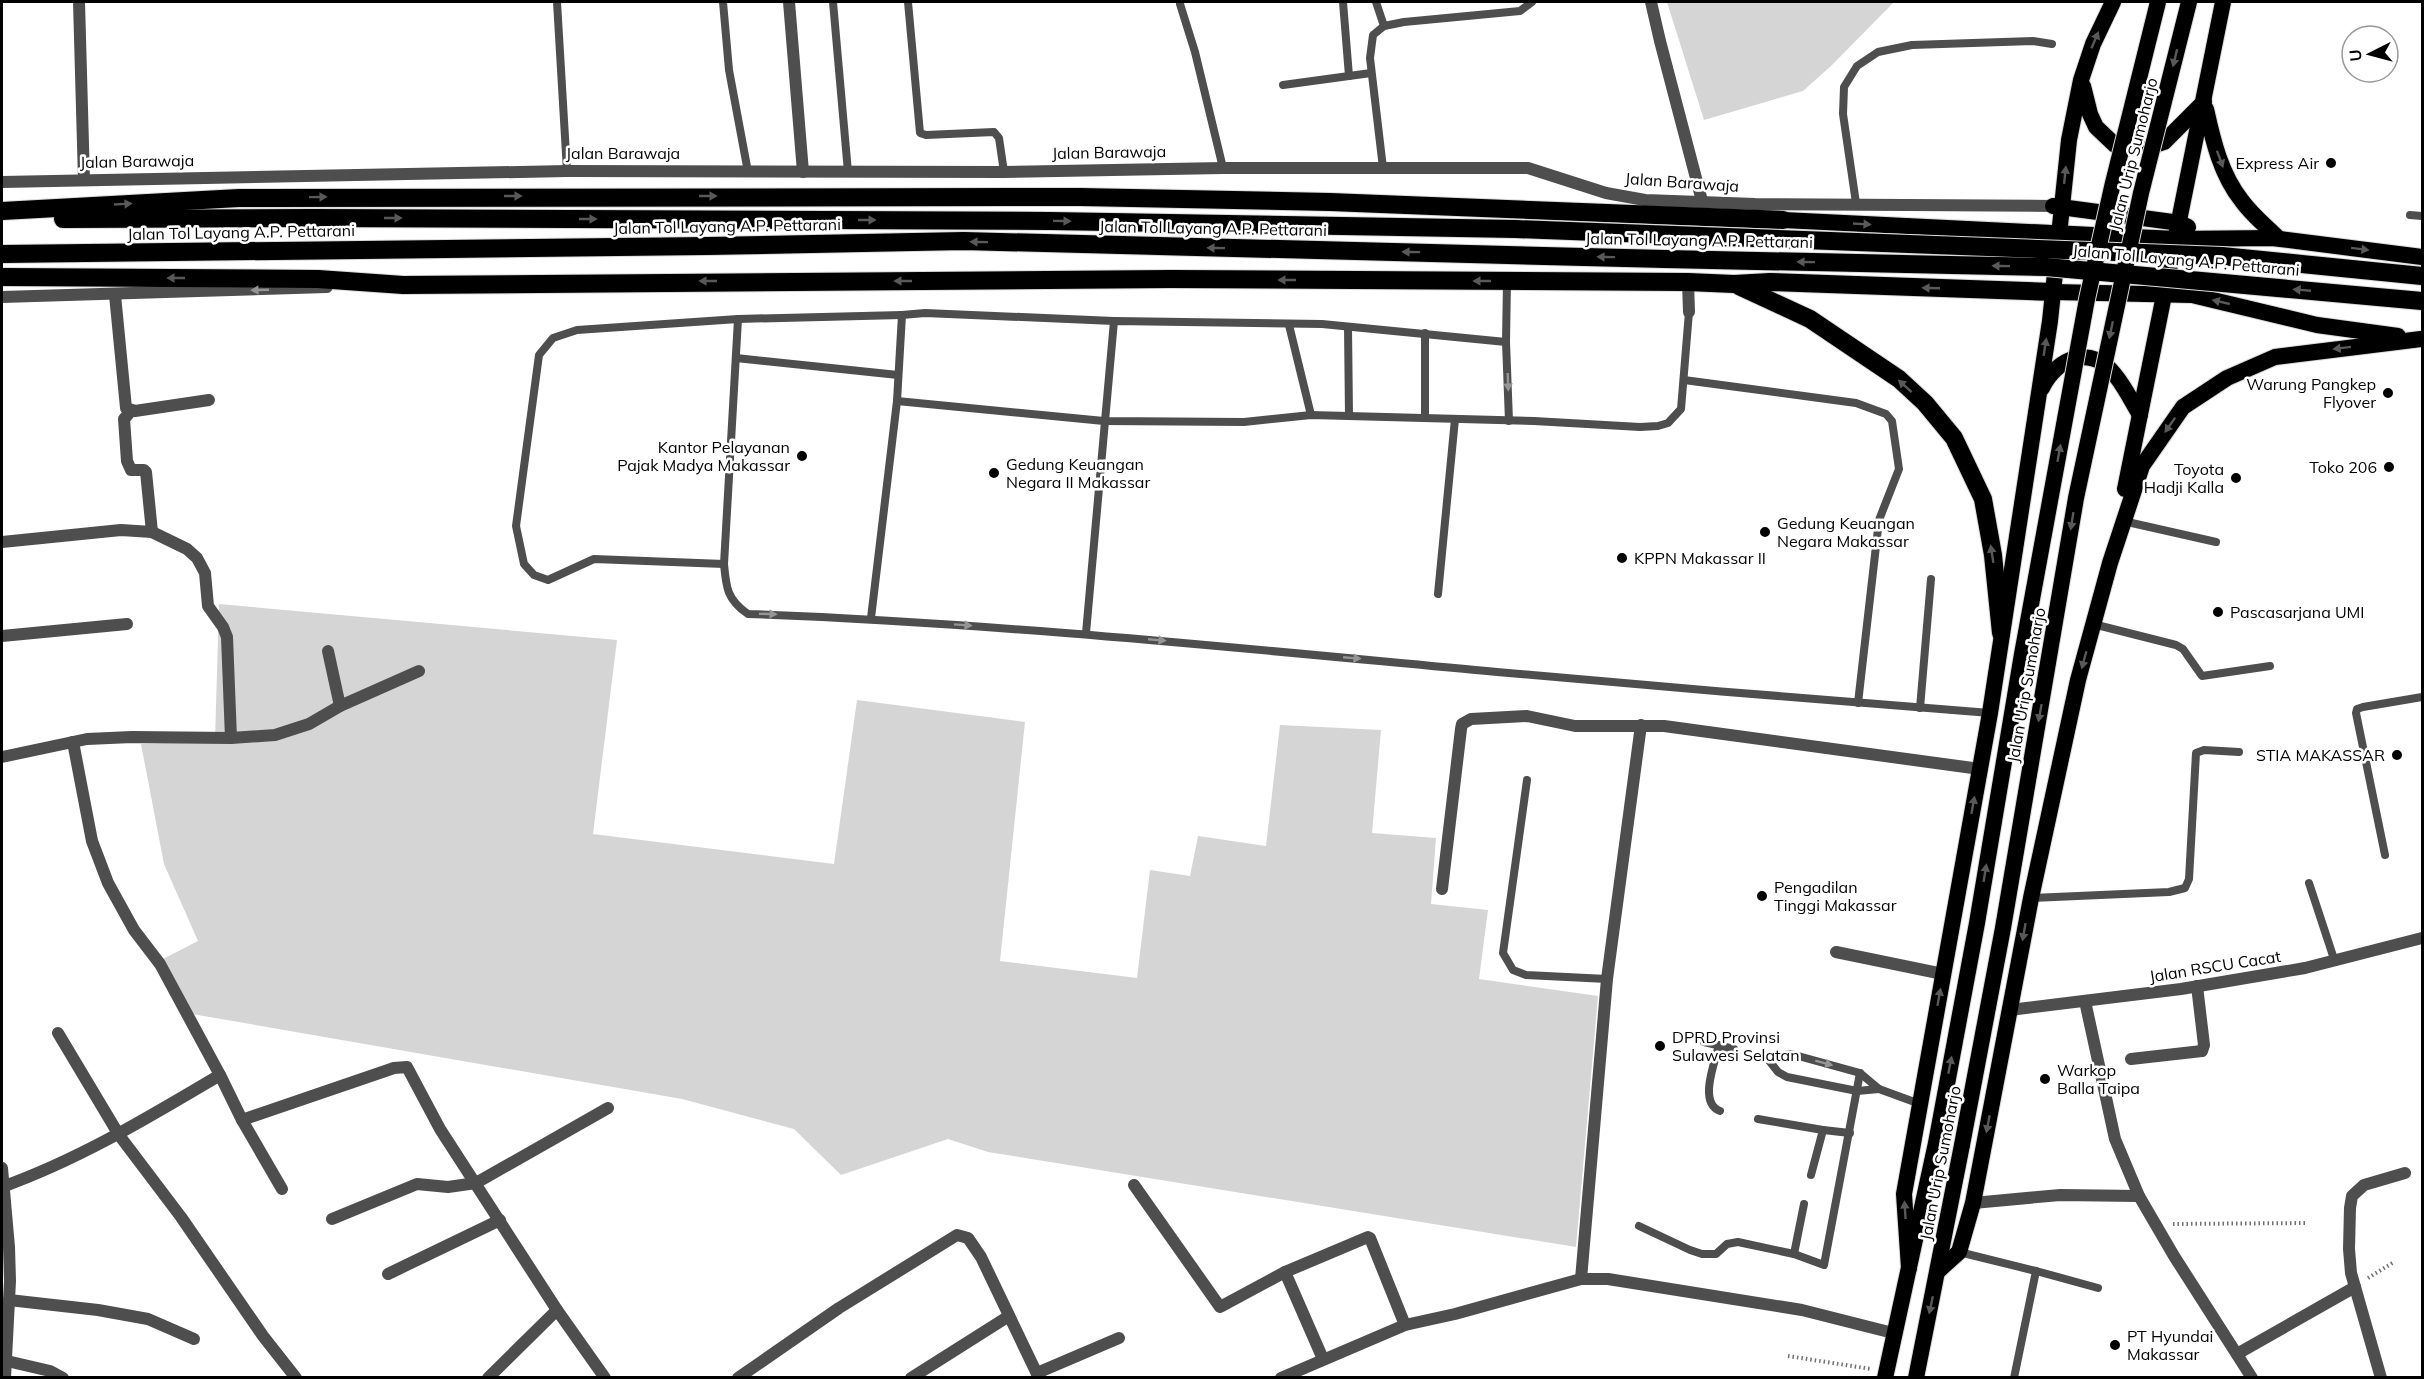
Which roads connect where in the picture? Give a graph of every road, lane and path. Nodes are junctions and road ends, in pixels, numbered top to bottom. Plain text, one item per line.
1 (79, 2) edge
2 (557, 2) edge
3 (723, 2) edge
4 (789, 2) edge
5 (833, 2) edge
6 (908, 2) edge
7 (1343, 2) edge
8 (1376, 2) edge
9 (1532, 2) edge
10 (1651, 2) edge
11 (2112, 2) edge
12 (2158, 2) edge
13 (2189, 2) edge
14 (2223, 2) edge
15 (1180, 4) dead end
16 (1384, 26) junction
17 (2052, 44) dead end
18 (1371, 73) junction
19 (1348, 76) junction
20 (2081, 80) junction
21 (1282, 85) dead end
22 (2204, 102) junction
23 (1223, 168) junction
24 (1383, 168) junction
25 (567, 171) junction
26 (748, 172) junction
27 (803, 172) junction
28 (848, 172) junction
29 (1004, 172) junction
30 (84, 180) junction
31 (2, 182) edge
32 (1702, 201) junction
33 (1856, 203) junction
34 (2058, 206) junction
35 (2, 211) edge
36 (2410, 215) dead end
37 (2422, 216) edge
38 (2, 219) edge
39 (1783, 220) joint
40 (2180, 223) junction
41 (2060, 234) junction
42 (2207, 238) junction
43 (2278, 238) junction
44 (2176, 239) junction
45 (2, 254) edge
46 (2422, 257) edge
47 (2422, 276) edge
48 (2, 277) edge
49 (1507, 281) junction
50 (1688, 282) junction
51 (1734, 284) junction
52 (403, 285) junction
53 (2052, 292) junction
54 (114, 295) junction
55 (2164, 296) junction
56 (2, 297) edge
57 (2422, 301) edge
58 (1689, 312) joint
59 (902, 315) junction
60 (738, 319) junction
61 (1113, 321) junction
62 (1289, 325) junction
63 (1347, 327) junction
64 (1425, 333) junction
65 (2422, 339) edge
66 (1506, 342) junction
67 (736, 358) junction
68 (898, 375) junction
69 (1684, 380) junction
70 (2037, 398) junction
71 (209, 400) dead end
72 (897, 401) junction
73 (131, 411) junction
74 (1311, 415) junction
75 (2140, 415) junction
76 (1350, 416) junction
77 (1425, 418) junction
78 (1455, 419) junction
79 (1104, 421) junction
80 (1509, 421) junction
81 (2123, 520) junction
82 (152, 532) junction
83 (2, 542) edge
84 (2216, 542) dead end
85 (2110, 562) junction
86 (724, 564) junction
87 (1931, 579) dead end
88 (1438, 594) dead end
89 (871, 618) junction
90 (127, 624) dead end
91 (2093, 624) junction
92 (1086, 633) junction
93 (2001, 633) junction
94 (2, 636) edge
95 (328, 651) dead end
96 (2270, 666) dead end
97 (419, 672) dead end
98 (2422, 697) edge
99 (1858, 703) junction
100 (340, 706) junction
101 (1920, 708) junction
102 (1990, 713) junction
103 (1641, 725) junction
104 (231, 738) junction
105 (73, 742) junction
106 (2239, 752) dead end
107 (2, 757) edge
108 (1980, 769) junction
109 (1527, 780) dead end
110 (2385, 855) dead end
111 (2309, 883) dead end
112 (1442, 889) dead end
113 (2031, 898) junction
114 (2422, 938) edge
115 (1836, 952) dead end
116 (2335, 962) junction
117 (1943, 974) junction
118 (1607, 979) junction
119 (2197, 986) junction
120 (2085, 1001) junction
121 (2010, 1010) junction
122 (58, 1033) dead end
123 (1704, 1042) dead end
124 (1719, 1045) junction
125 (1734, 1049) dead end
126 (2131, 1059) dead end
127 (1860, 1073) junction
128 (220, 1075) junction
129 (1879, 1089) junction
130 (1857, 1091) junction
131 (1920, 1104) junction
132 (608, 1108) dead end
133 (1720, 1111) dead end
134 (1758, 1119) dead end
135 (242, 1120) junction
136 (1823, 1130) junction
137 (1850, 1133) junction
138 (119, 1135) junction
139 (2, 1168) edge
140 (2405, 1173) dead end
141 (1811, 1175) dead end
142 (476, 1183) junction
143 (1134, 1185) dead end
144 (2, 1187) edge
145 (282, 1189) dead end
146 (2139, 1196) junction
147 (1973, 1203) junction
148 (1804, 1204) dead end
149 (332, 1219) dead end
150 (500, 1220) junction
151 (2307, 1223) dead end
152 (2154, 1224) junction
153 (1639, 1226) dead end
154 (1959, 1252) junction
155 (1794, 1254) junction
156 (2394, 1262) dead end
157 (1909, 1268) junction
158 (1938, 1271) junction
159 (2036, 1271) junction
160 (1285, 1272) junction
161 (388, 1274) dead end
162 (1581, 1279) junction
163 (6, 1282) edge
164 (2355, 1287) junction
165 (2098, 1288) dead end
166 (9, 1300) junction
167 (557, 1310) junction
168 (1009, 1316) junction
169 (1406, 1325) junction
170 (1893, 1333) junction
171 (1119, 1338) dead end
172 (194, 1339) dead end
173 (2237, 1354) junction
174 (1788, 1356) dead end
175 (1323, 1359) junction
176 (7, 1361) junction
177 (1886, 1374) edge
178 (1038, 1375) edge
179 (5, 1377) edge
180 (63, 1377) edge
181 (296, 1377) edge
182 (488, 1377) edge
183 (605, 1377) edge
184 (738, 1377) edge
185 (911, 1377) edge
186 (1281, 1377) edge
187 (1916, 1377) edge
188 (2017, 1377) edge
189 (2252, 1377) edge
190 (2381, 1377) edge

1 - 30 street
2 - 25 lane
3 - 26 lane
4 - 27 street
5 - 28 lane
6 - 29 lane
7 - 19 lane
8 - 16 lane
9 - 16 lane
10 - 32 street
20 -> 11 highway
157 -> 12 highway, Jalan Urip Sumoharjo, bridge
13 -> 158 highway, Jalan Urip Sumoharjo, bridge
14 - 22 highway
15 - 23 lane
16 - 18 lane
17 - 33 lane
18 - 19 lane
18 - 24 lane
19 - 21 lane
20 - 22 highway
34 -> 20 highway
22 - 40 highway
22 -> 43 highway
23 - 24 street, Jalan Barawaja
23 - 29 street, Jalan Barawaja
24 - 32 street, Jalan Barawaja
25 - 26 street, Jalan Barawaja
25 - 30 street, Jalan Barawaja
26 - 27 street, Jalan Barawaja
27 - 28 street, Jalan Barawaja
28 - 29 street, Jalan Barawaja
30 - 31 street, Jalan Barawaja
32 - 33 street, Jalan Barawaja
33 - 34 street, Jalan Barawaja
34 - 40 highway, Jalan Barawaja
34 - 41 highway
35 -> 39 highway
36 - 37 lane
38 -> 47 highway, Jalan Tol Layang A.P. Pettarani, bridge
39 -> 41 highway
40 - 42 highway, Jalan Barawaja
40 - 44 highway
41 - 44 highway
41 - 53 highway
42 - 43 highway
42 - 44 highway
43 -> 46 highway
44 - 55 highway
57 -> 45 highway, Jalan Tol Layang A.P. Pettarani, bridge
52 -> 48 highway
49 - 50 highway
49 -> 52 highway
49 - 66 lane
50 - 51 highway
50 - 58 street
53 -> 51 highway
93 -> 51 highway
52 -> 54 street
53 - 55 highway
70 -> 53 highway
54 - 56 street
54 - 73 street
65 -> 55 highway
55 - 75 highway
58 - 69 lane
59 - 60 lane
59 - 61 lane
59 - 68 lane
60 - 67 lane
60 - 86 lane
61 - 62 lane
61 - 79 lane
62 - 63 lane
62 - 74 lane
63 - 64 lane
63 - 76 lane
64 - 66 lane
64 - 77 lane
65 -> 81 highway
66 -> 80 lane
67 - 68 lane
67 - 86 lane
68 - 72 lane
69 - 80 lane
69 - 99 lane
70 - 75 highway
70 - 93 highway
71 - 73 street
72 - 79 lane
72 - 89 lane
73 - 82 street
74 - 76 lane
74 - 79 lane
75 - 85 highway
76 - 77 lane
77 - 78 lane
78 - 80 lane
78 - 88 lane
79 - 92 lane
81 - 84 lane
81 - 85 highway
82 - 83 street
82 - 104 street
85 - 91 highway
86 -> 89 lane
87 - 101 lane
89 -> 92 lane
90 - 94 street
91 - 96 lane
91 -> 113 highway
92 -> 99 lane
93 - 102 highway
95 - 100 street
97 - 100 street
98 - 110 lane
99 - 101 lane
100 - 104 street
101 - 102 lane
102 - 108 highway
103 - 108 street
103 - 112 street
103 - 118 street
104 - 105 street
105 - 107 street
105 - 128 street
106 - 113 lane
117 -> 108 highway
109 - 118 lane
111 - 116 lane
113 -> 121 highway
114 - 116 street, Jalan RSCU Cacat
115 - 117 street
116 - 119 street, Jalan RSCU Cacat
131 -> 117 highway
118 - 162 street
119 - 120 street, Jalan RSCU Cacat
119 - 126 street
120 - 121 street, Jalan RSCU Cacat
120 - 146 street
121 -> 147 highway
122 - 138 street
123 - 124 lane
124 - 125 lane
124 - 133 lane
127 - 129 lane
127 - 130 lane
130 -> 127 lane
128 - 135 street
128 - 138 street
129 - 130 lane
129 - 131 lane
130 - 137 lane
157 -> 131 highway
132 - 142 street
134 - 136 lane
135 - 142 street
135 - 145 street
136 - 137 lane
136 - 141 lane
137 - 155 lane
138 - 144 street
138 - 181 street
139 - 144 street
140 - 164 street
142 - 149 street
142 - 150 street
143 - 160 street
144 - 163 street
146 - 147 street
146 - 152 street
147 - 154 highway
148 - 155 lane
150 - 161 street
150 - 167 street
151 - 152 path
152 - 173 street
153 - 155 lane
154 - 158 highway
154 - 159 lane
156 - 164 path
157 - 170 highway, Jalan Urip Sumoharjo
158 -> 187 highway, Jalan Urip Sumoharjo
159 - 165 lane
159 - 188 lane
160 - 169 street
160 - 175 street
162 - 169 street
162 - 170 street
163 - 166 street
164 - 173 street
164 - 190 street
166 - 172 street
166 - 176 street
167 - 182 street
167 - 183 street
168 - 178 street
168 - 184 street
168 - 185 street
169 - 175 street
170 - 177 highway, Jalan Urip Sumoharjo
171 - 178 street
173 - 189 street
174 - 177 path
175 - 186 street
176 - 179 street
176 - 180 street

